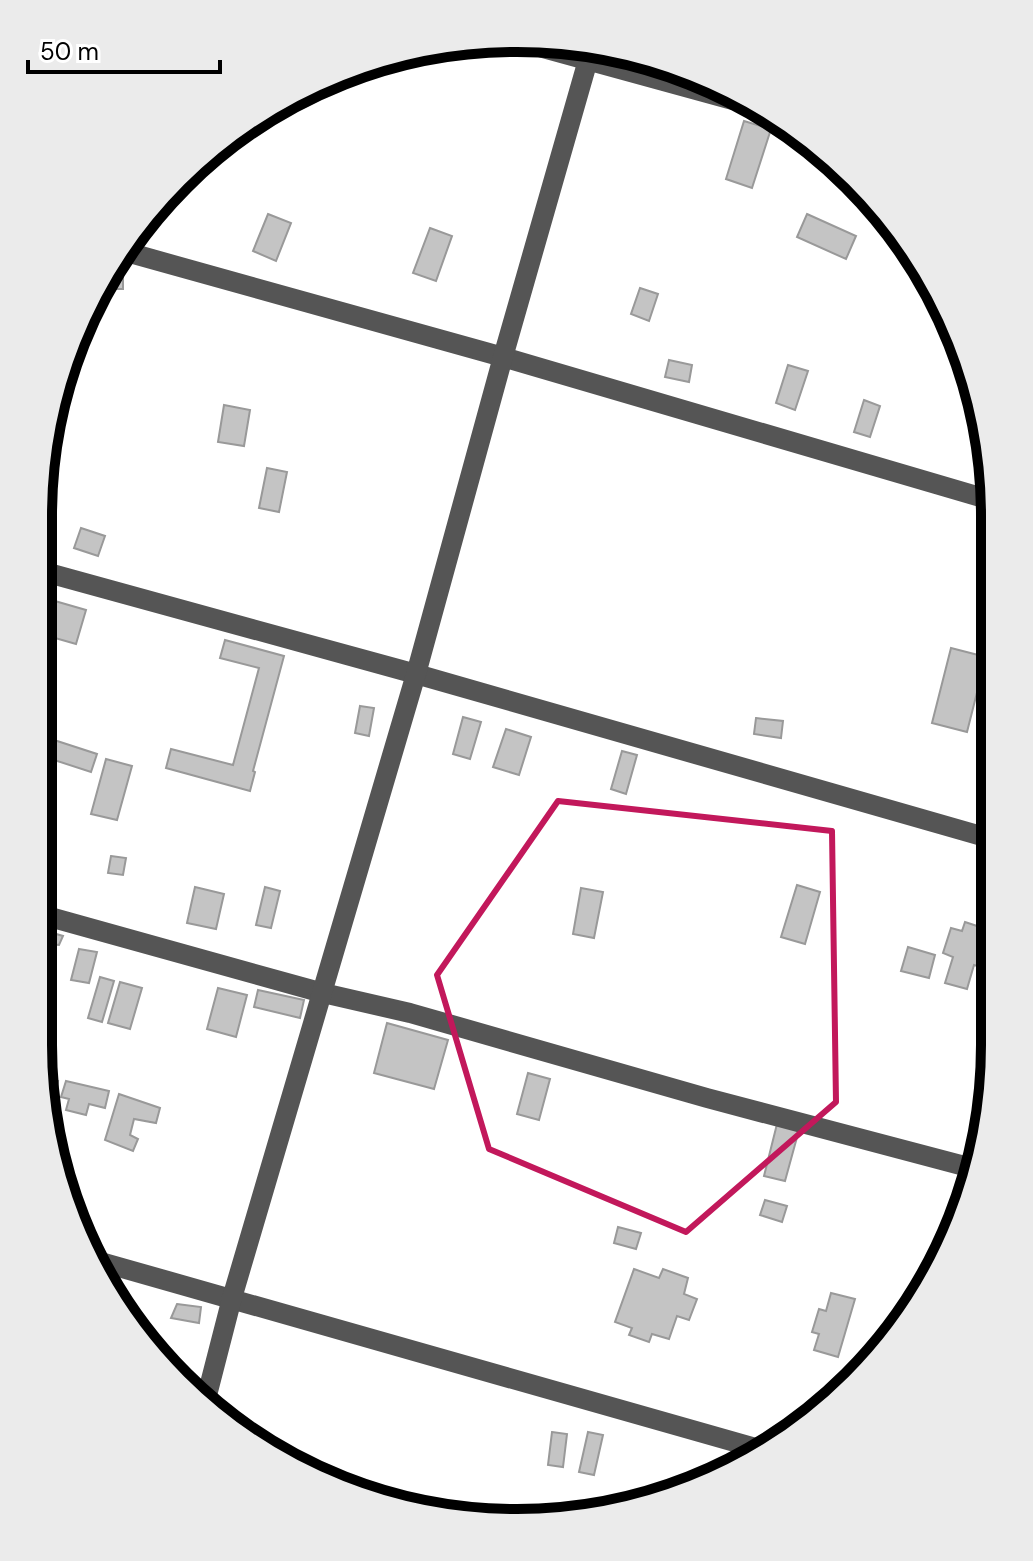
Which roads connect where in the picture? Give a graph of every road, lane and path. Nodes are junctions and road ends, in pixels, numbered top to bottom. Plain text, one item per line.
1 (588, 58) edge
2 (603, 60) edge
3 (701, 90) edge
4 (133, 254) edge
5 (503, 357) junction
6 (980, 497) edge
7 (52, 574) edge
8 (416, 674) junction
9 (981, 836) edge
10 (52, 918) edge
11 (323, 993) junction
12 (965, 1166) edge
13 (107, 1264) edge
14 (232, 1298) junction
15 (208, 1392) edge
16 (750, 1446) edge

1 - 5 street
2 - 3 street
4 - 5 street
5 - 6 street
5 - 8 street
7 - 8 street
8 - 9 street
8 - 11 street
10 - 11 street
11 - 12 street
11 - 14 street
13 - 14 street
14 - 15 street
14 - 16 street

